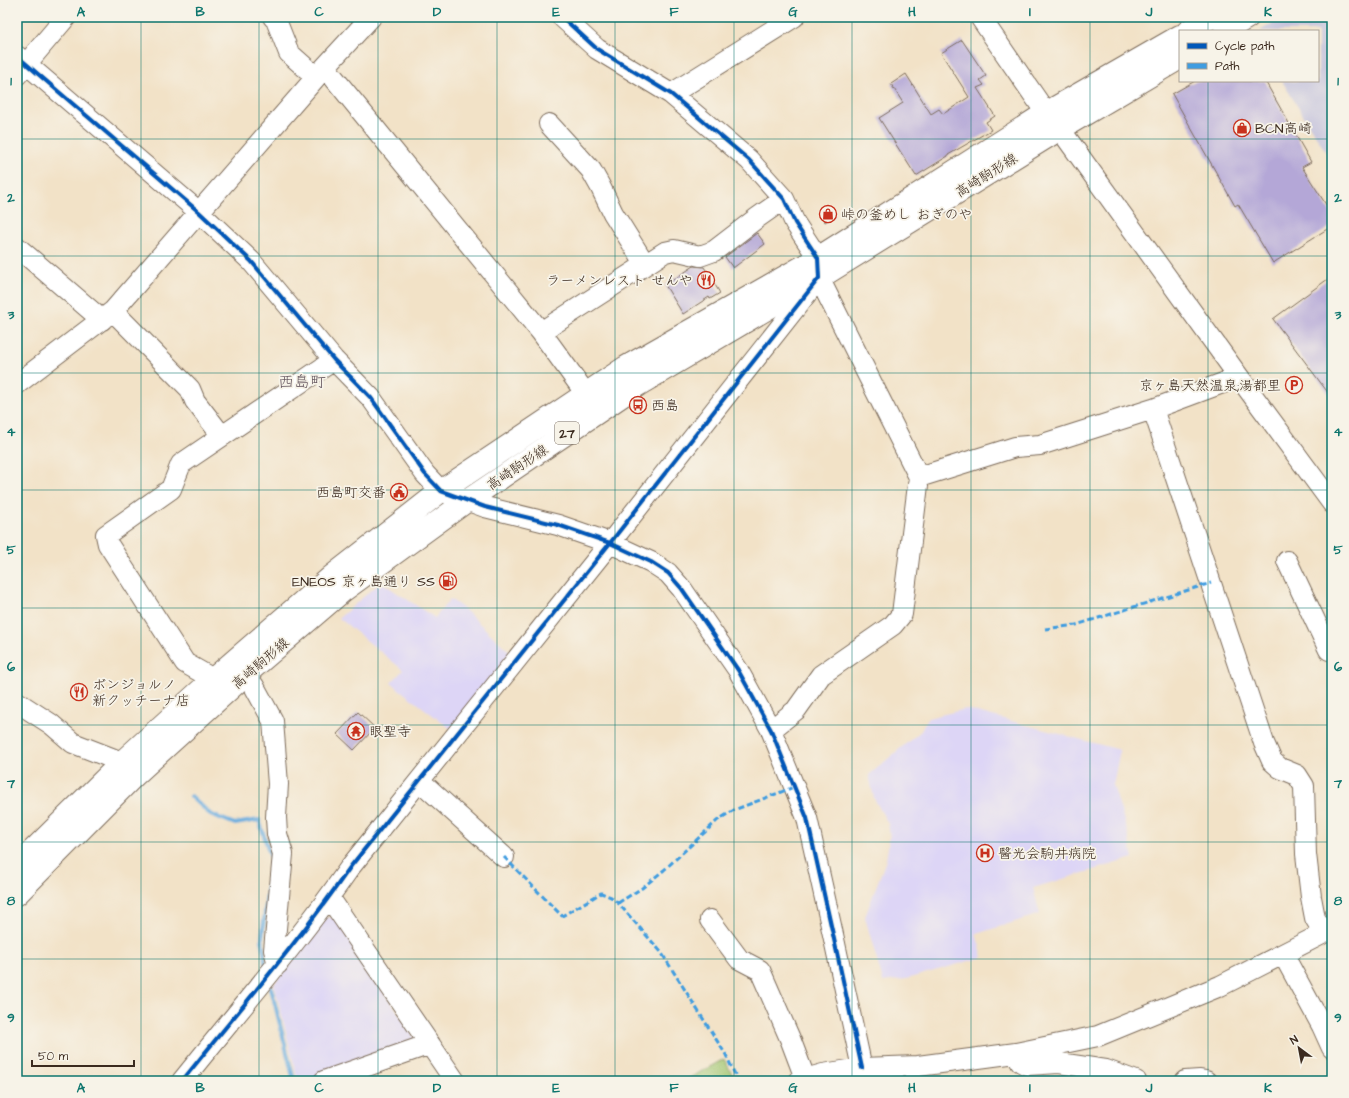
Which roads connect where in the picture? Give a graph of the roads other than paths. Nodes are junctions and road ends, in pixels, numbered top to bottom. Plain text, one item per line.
1 (66, 17) edge
2 (273, 17) edge
3 (371, 17) edge
4 (562, 17) edge
5 (794, 17) edge
6 (980, 17) edge
7 (1212, 17) edge
8 (1248, 17) edge
9 (1190, 30) edge
10 (1227, 30) edge
11 (1179, 37) edge
12 (1179, 58) edge
13 (20, 65) edge
14 (321, 71) junction
15 (671, 94) junction
16 (1053, 121) junction
17 (549, 124) dead end
18 (784, 199) junction
19 (199, 212) junction
20 (17, 247) edge
21 (645, 264) junction
22 (819, 268) junction
23 (108, 315) junction
24 (541, 332) junction
25 (334, 360) junction
26 (1239, 377) junction
27 (17, 384) edge
28 (586, 394) junction
29 (1153, 409) junction
30 (222, 436) junction
31 (919, 478) junction
32 (441, 491) junction
33 (468, 500) junction
34 (1332, 503) edge
35 (610, 543) junction
36 (1287, 562) dead end
37 (1332, 649) edge
38 (245, 675) junction
39 (213, 679) junction
40 (17, 702) edge
41 (771, 730) junction
42 (122, 762) junction
43 (420, 781) junction
44 (504, 857) dead end
45 (17, 866) edge
46 (17, 894) edge
47 (329, 897) junction
48 (710, 920) dead end
49 (1328, 932) edge
50 (1283, 954) junction
51 (278, 964) junction
52 (430, 1044) junction
53 (1332, 1048) edge
54 (1016, 1053) junction
55 (862, 1068) junction
56 (921, 1074) edge
57 (801, 1080) edge
58 (182, 1081) edge
59 (324, 1081) edge
60 (455, 1081) edge
61 (1136, 1081) edge
62 (1185, 1081) edge
63 (1206, 1081) edge

1 - 13 street
2 - 14 street
3 - 14 street
4 - 15 street
5 - 15 street
6 - 16 street
7 - 9 main road
8 - 10 main road
11 - 16 main road, 高崎駒形線 / 27
12 - 16 main road, 高崎駒形線 / 27
13 - 19 street
14 - 19 street
14 - 24 street
15 - 18 street
16 - 22 main road, 高崎駒形線 / 27
16 - 26 street
17 - 21 street
18 - 21 street
18 - 22 street
19 - 23 street
19 - 25 street
20 - 23 street
21 - 24 street
22 - 28 main road, 高崎駒形線 / 27
22 - 31 street
22 - 33 main road, 高崎駒形線 / 27
22 - 35 street
23 - 27 street
23 - 30 street
24 - 28 street
25 - 30 street
25 - 32 street
26 - 29 street
26 - 34 street
28 - 32 main road, 高崎駒形線 / 27
29 - 31 street
29 - 49 street
30 - 39 street
31 - 41 street
32 - 33 street
32 - 39 main road, 高崎駒形線 / 27
33 - 35 street
33 - 38 main road, 高崎駒形線 / 27
35 - 41 street
35 - 43 street
36 - 37 street
38 - 46 main road, 高崎駒形線 / 27
38 - 51 street
39 - 42 main road, 高崎駒形線 / 27
40 - 42 street
41 - 55 street
42 - 45 main road, 高崎駒形線 / 27
43 - 44 street
43 - 47 street
47 - 51 street
47 - 52 street
48 - 57 street
49 - 50 street
50 - 53 street
50 - 54 street
51 - 58 street
52 - 59 street
52 - 60 street
54 - 56 street
54 - 61 street
55 - 56 street
55 - 57 street
62 - 63 street

